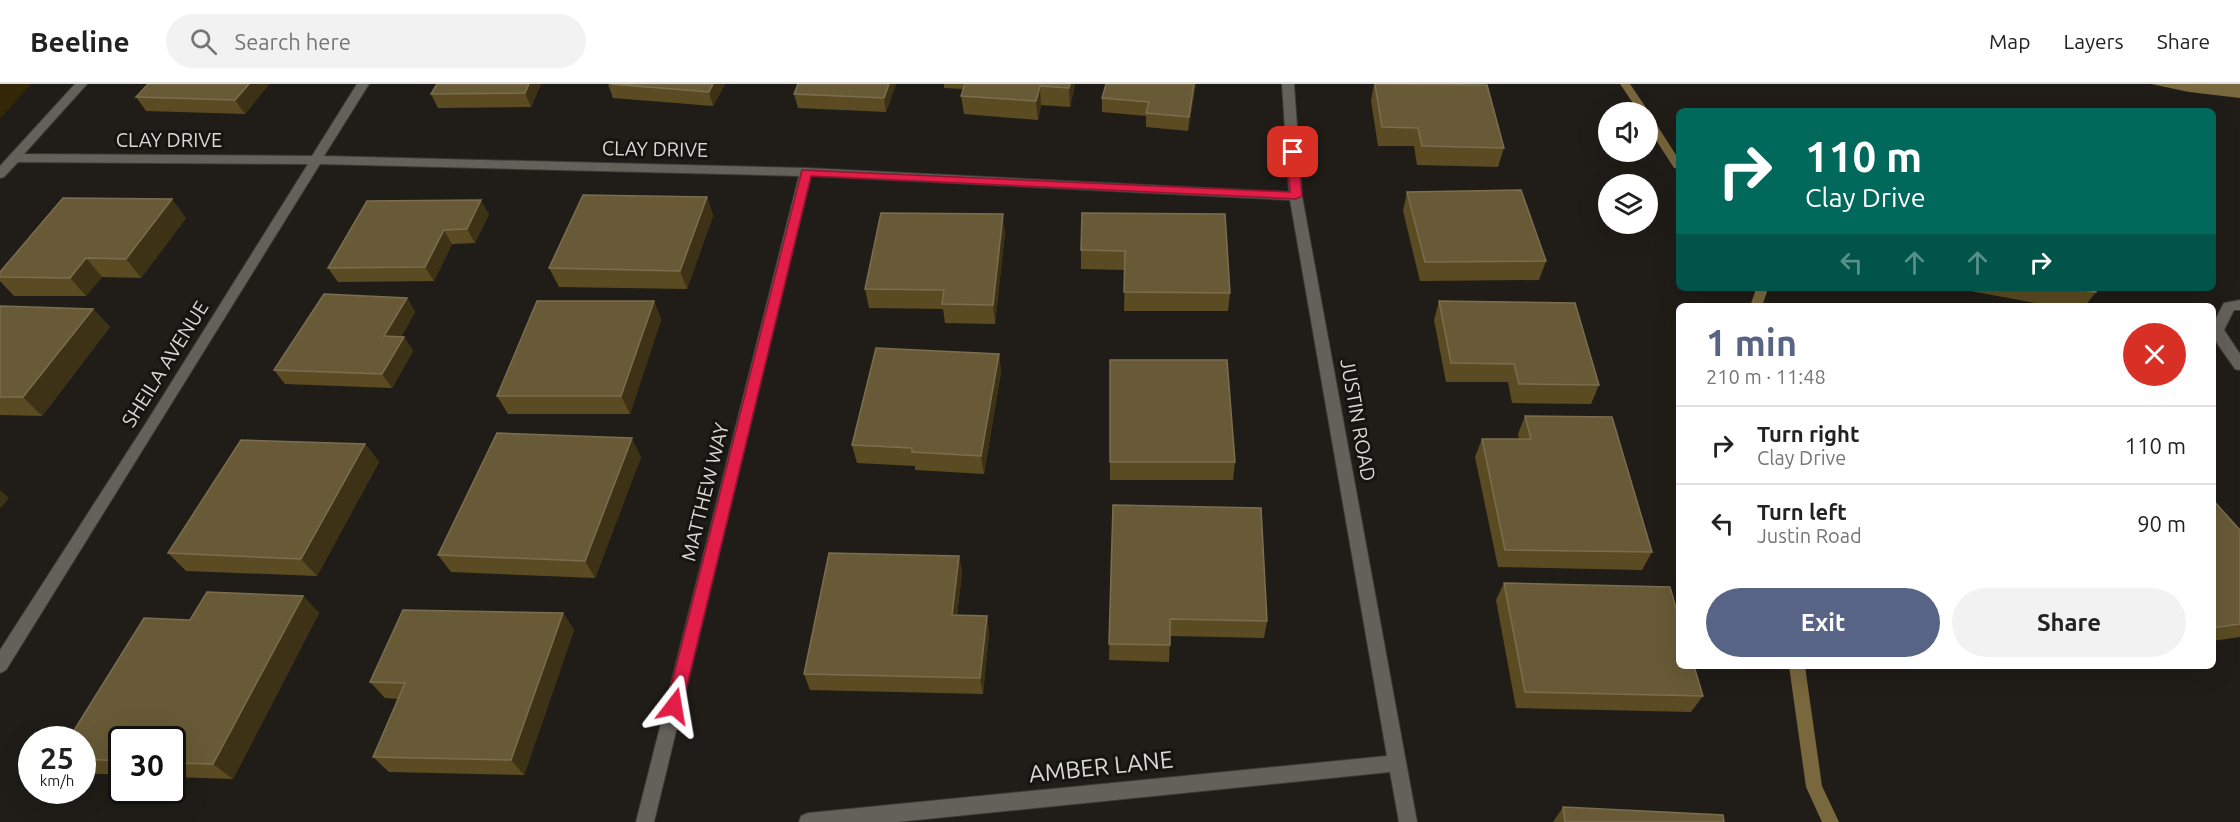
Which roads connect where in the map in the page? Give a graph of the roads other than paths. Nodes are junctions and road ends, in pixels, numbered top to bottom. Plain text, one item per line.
1 (81, 84) edge
2 (363, 84) edge
3 (1288, 84) edge
4 (14, 158) junction
5 (315, 160) junction
6 (806, 172) junction
7 (0, 174) edge
8 (1296, 196) junction
9 (2240, 305) edge
10 (2240, 365) edge
11 (0, 664) edge
12 (1399, 763) junction
13 (645, 822) edge
14 (808, 822) edge
15 (1408, 822) edge

1 - 4 street
2 - 5 street, SHEILA AVENUE
3 - 8 street, JUSTIN ROAD
4 - 5 street, CLAY DRIVE
4 - 7 street
5 - 6 street, CLAY DRIVE
5 - 11 street, SHEILA AVENUE
6 - 8 street, CLAY DRIVE
6 - 13 street, MATTHEW WAY
8 - 12 street, JUSTIN ROAD
9 - 10 street
12 - 14 street, AMBER LANE
12 - 15 street, JUSTIN ROAD

